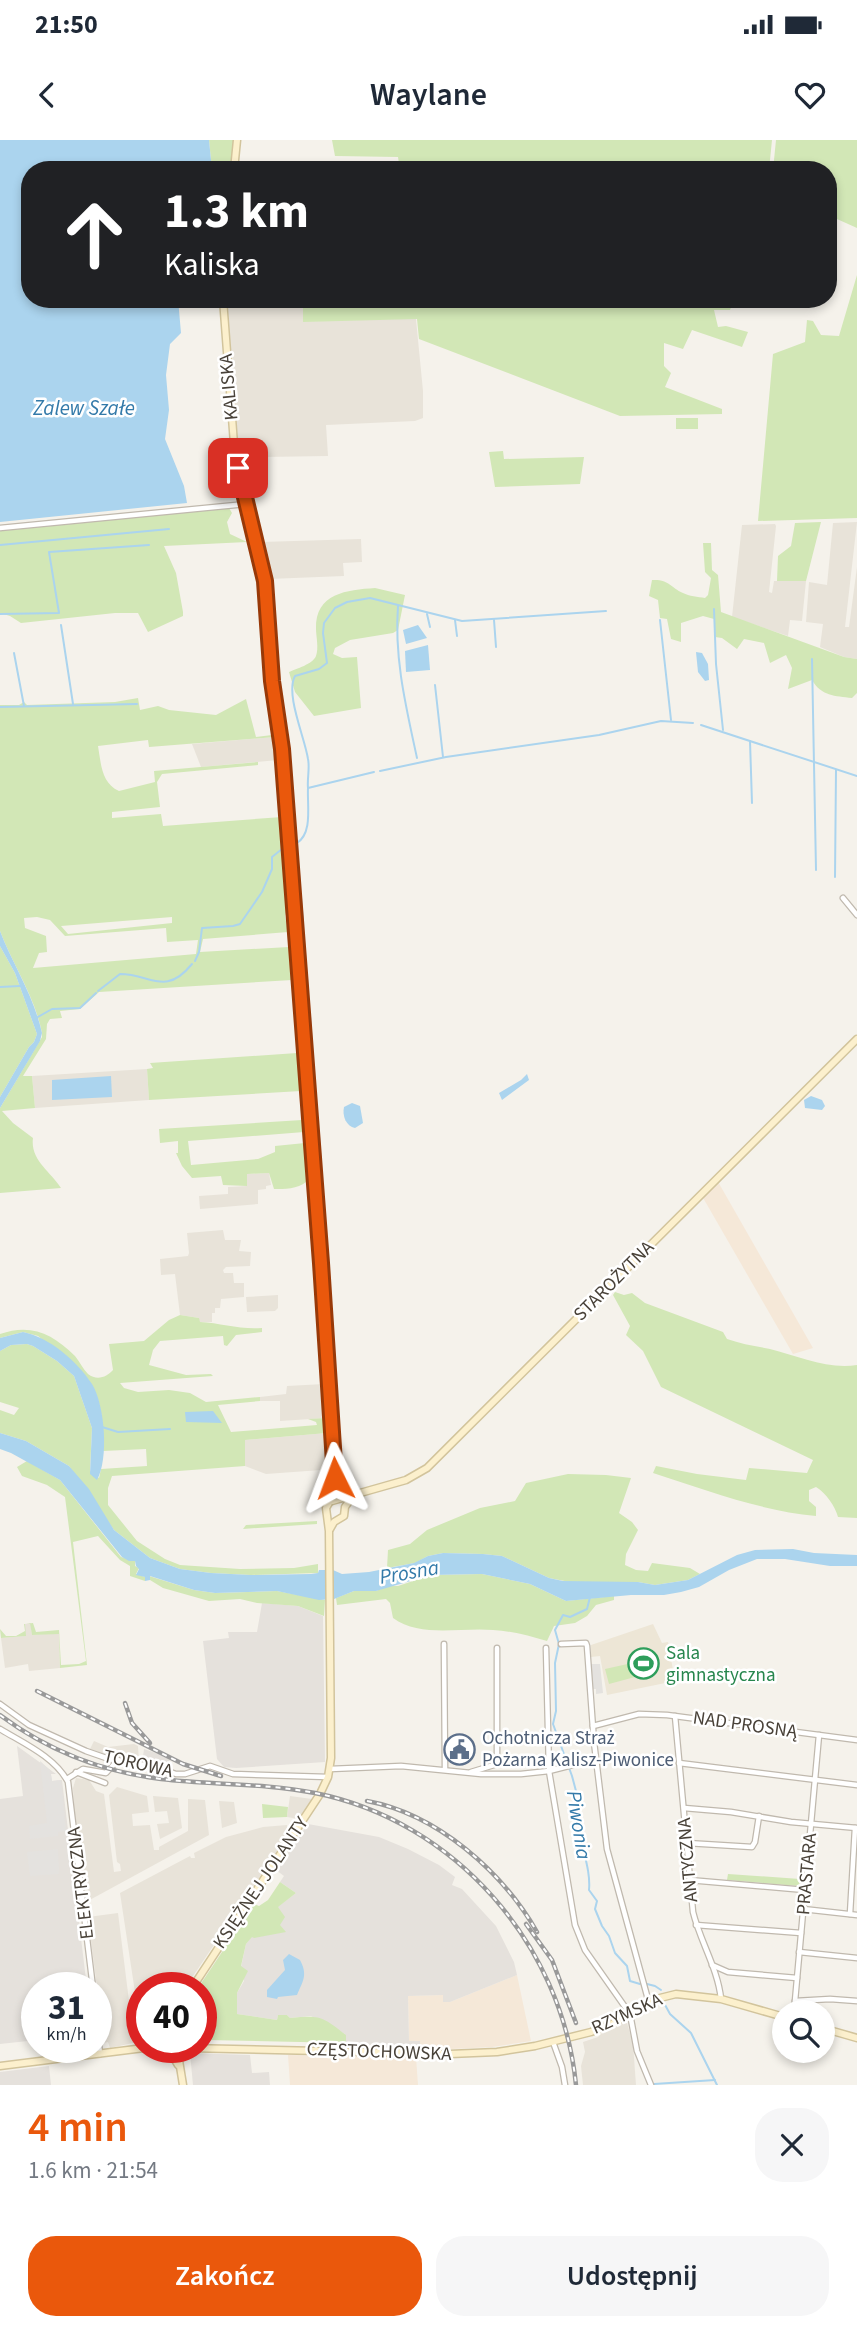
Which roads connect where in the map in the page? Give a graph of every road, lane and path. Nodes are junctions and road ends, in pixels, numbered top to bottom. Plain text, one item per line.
1 (237, 140) edge
2 (235, 161) edge
3 (224, 308) edge
4 (246, 504) junction
5 (0, 528) edge
6 (843, 898) dead end
7 (857, 915) edge
8 (857, 1039) edge
9 (336, 1484) junction
10 (354, 1495) junction
11 (335, 1501) junction
12 (345, 1507) junction
13 (328, 1516) junction
14 (337, 1520) junction
15 (329, 1531) junction
16 (444, 1644) dead end
17 (561, 1644) dead end
18 (497, 1648) dead end
19 (546, 1648) dead end
20 (0, 1704) edge
21 (675, 1716) junction
22 (593, 1726) junction
23 (0, 1729) edge
24 (820, 1735) junction
25 (857, 1740) edge
26 (596, 1759) junction
27 (118, 1760) junction
28 (679, 1763) junction
29 (330, 1769) junction
30 (445, 1769) junction
31 (548, 1770) junction
32 (76, 1772) junction
33 (470, 1773) junction
34 (328, 1777) junction
35 (66, 1779) junction
36 (816, 1782) junction
37 (105, 1783) dead end
38 (857, 1785) edge
39 (684, 1808) junction
40 (759, 1816) junction
41 (811, 1824) junction
42 (856, 1828) edge
43 (687, 1843) junction
44 (690, 1880) junction
45 (805, 1890) junction
46 (803, 1909) junction
47 (850, 1914) junction
48 (857, 1915) edge
49 (696, 1925) junction
50 (801, 1933) junction
51 (799, 1952) junction
52 (857, 1958) edge
53 (711, 1964) junction
54 (91, 1972) edge
55 (203, 1972) edge
56 (797, 1978) junction
57 (720, 1999) junction
58 (795, 2000) edge
59 (812, 2000) edge
60 (857, 2001) edge
61 (649, 2003) junction
62 (630, 2014) junction
63 (772, 2014) edge
64 (835, 2032) edge
65 (857, 2038) edge
66 (553, 2042) junction
67 (217, 2047) edge
68 (25, 2063) edge
69 (178, 2063) edge
70 (180, 2063) edge
71 (182, 2063) edge
72 (0, 2066) edge
73 (181, 2067) junction
74 (183, 2085) edge
75 (565, 2085) edge
76 (651, 2085) edge

1 - 2 street
3 - 4 street, KALISKA
4 - 5 street
4 - 9 street, KALISKA
6 - 7 street
8 - 10 street, STAROŻYTNA
9 - 10 street
9 - 11 street, KALISKA
10 - 11 street, STAROŻYTNA
10 - 12 street
11 - 12 street
11 - 13 street
12 - 14 street
13 - 14 street
13 - 15 street
14 - 15 street
15 - 29 street
16 - 30 street
17 - 22 street
18 - 33 street
19 - 31 street
20 - 27 street, TOROWA
21 - 22 street, NAD PROSNĄ
21 - 24 street, NAD PROSNĄ
21 - 28 street, ANTYCZNA
22 - 26 street
23 - 35 street
24 - 25 street, NAD PROSNĄ
24 - 36 street, PRASTARA
26 - 31 street
26 - 61 street
27 - 32 street
27 - 34 street, TOROWA
28 - 36 street
28 - 39 street, ANTYCZNA
29 - 30 street
29 - 34 street
30 - 33 street
31 - 33 street
31 - 62 street
32 - 35 street
32 - 37 street
34 - 55 street, KSIĘŻNEJ JOLANTY
35 - 54 street, ELEKTRYCZNA
36 - 38 street
36 - 41 street, PRASTARA
39 - 40 street
39 - 43 street, ANTYCZNA
40 - 41 street
40 - 43 street
41 - 42 street
41 - 45 street, PRASTARA
42 - 47 street
43 - 44 street, ANTYCZNA
44 - 45 street
44 - 49 street, ANTYCZNA
45 - 46 street, PRASTARA
46 - 47 street
46 - 50 street, PRASTARA
47 - 48 street
49 - 50 street
49 - 53 street, ANTYCZNA
50 - 51 street, PRASTARA
51 - 52 street
51 - 56 street, PRASTARA
53 - 56 street
53 - 57 street, ANTYCZNA
56 - 58 street, PRASTARA
57 - 61 street, RZYMSKA
57 - 63 street, RZYMSKA
59 - 60 street
61 - 62 street, RZYMSKA
62 - 66 street, RZYMSKA
62 - 76 street
64 - 65 street
66 - 67 street, CZĘSTOCHOWSKA
66 - 75 street
68 - 72 street
69 - 73 street
70 - 73 street
71 - 73 street
73 - 74 street

